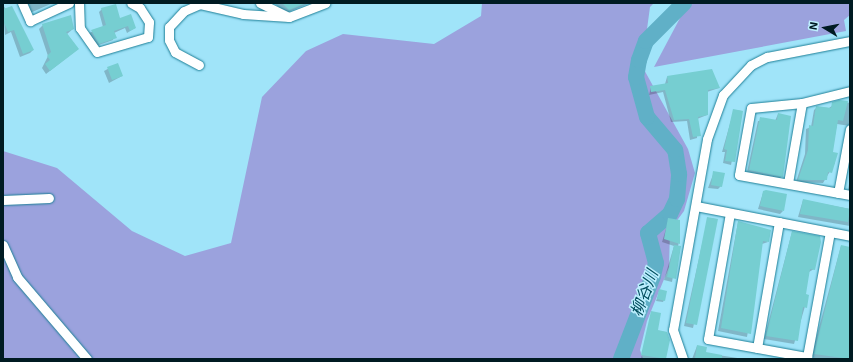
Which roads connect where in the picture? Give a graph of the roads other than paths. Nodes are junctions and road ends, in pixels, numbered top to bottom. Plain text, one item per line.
1 (22, 3) edge
2 (69, 3) edge
3 (79, 3) edge
4 (131, 3) edge
5 (260, 3) edge
6 (325, 3) edge
7 (289, 17) junction
8 (850, 40) edge
9 (199, 65) dead end
10 (850, 91) edge
11 (802, 103) junction
12 (850, 128) edge
13 (788, 183) junction
14 (838, 193) junction
15 (850, 195) edge
16 (49, 198) dead end
17 (3, 200) edge
18 (696, 206) junction
19 (730, 213) junction
20 (779, 222) junction
21 (830, 232) junction
22 (850, 236) edge
23 (3, 245) edge
24 (757, 348) junction
25 (87, 359) edge
26 (683, 359) edge

1 - 2 street
3 - 4 street
5 - 7 street
6 - 7 street
7 - 9 street
8 - 18 street
10 - 11 street
11 - 13 street
11 - 13 street
12 - 14 street
13 - 14 street
14 - 15 street
16 - 17 street
18 - 19 street
18 - 26 street
19 - 20 street
19 - 24 street
20 - 21 street
20 - 24 street
21 - 22 street
21 - 24 street
23 - 25 street

